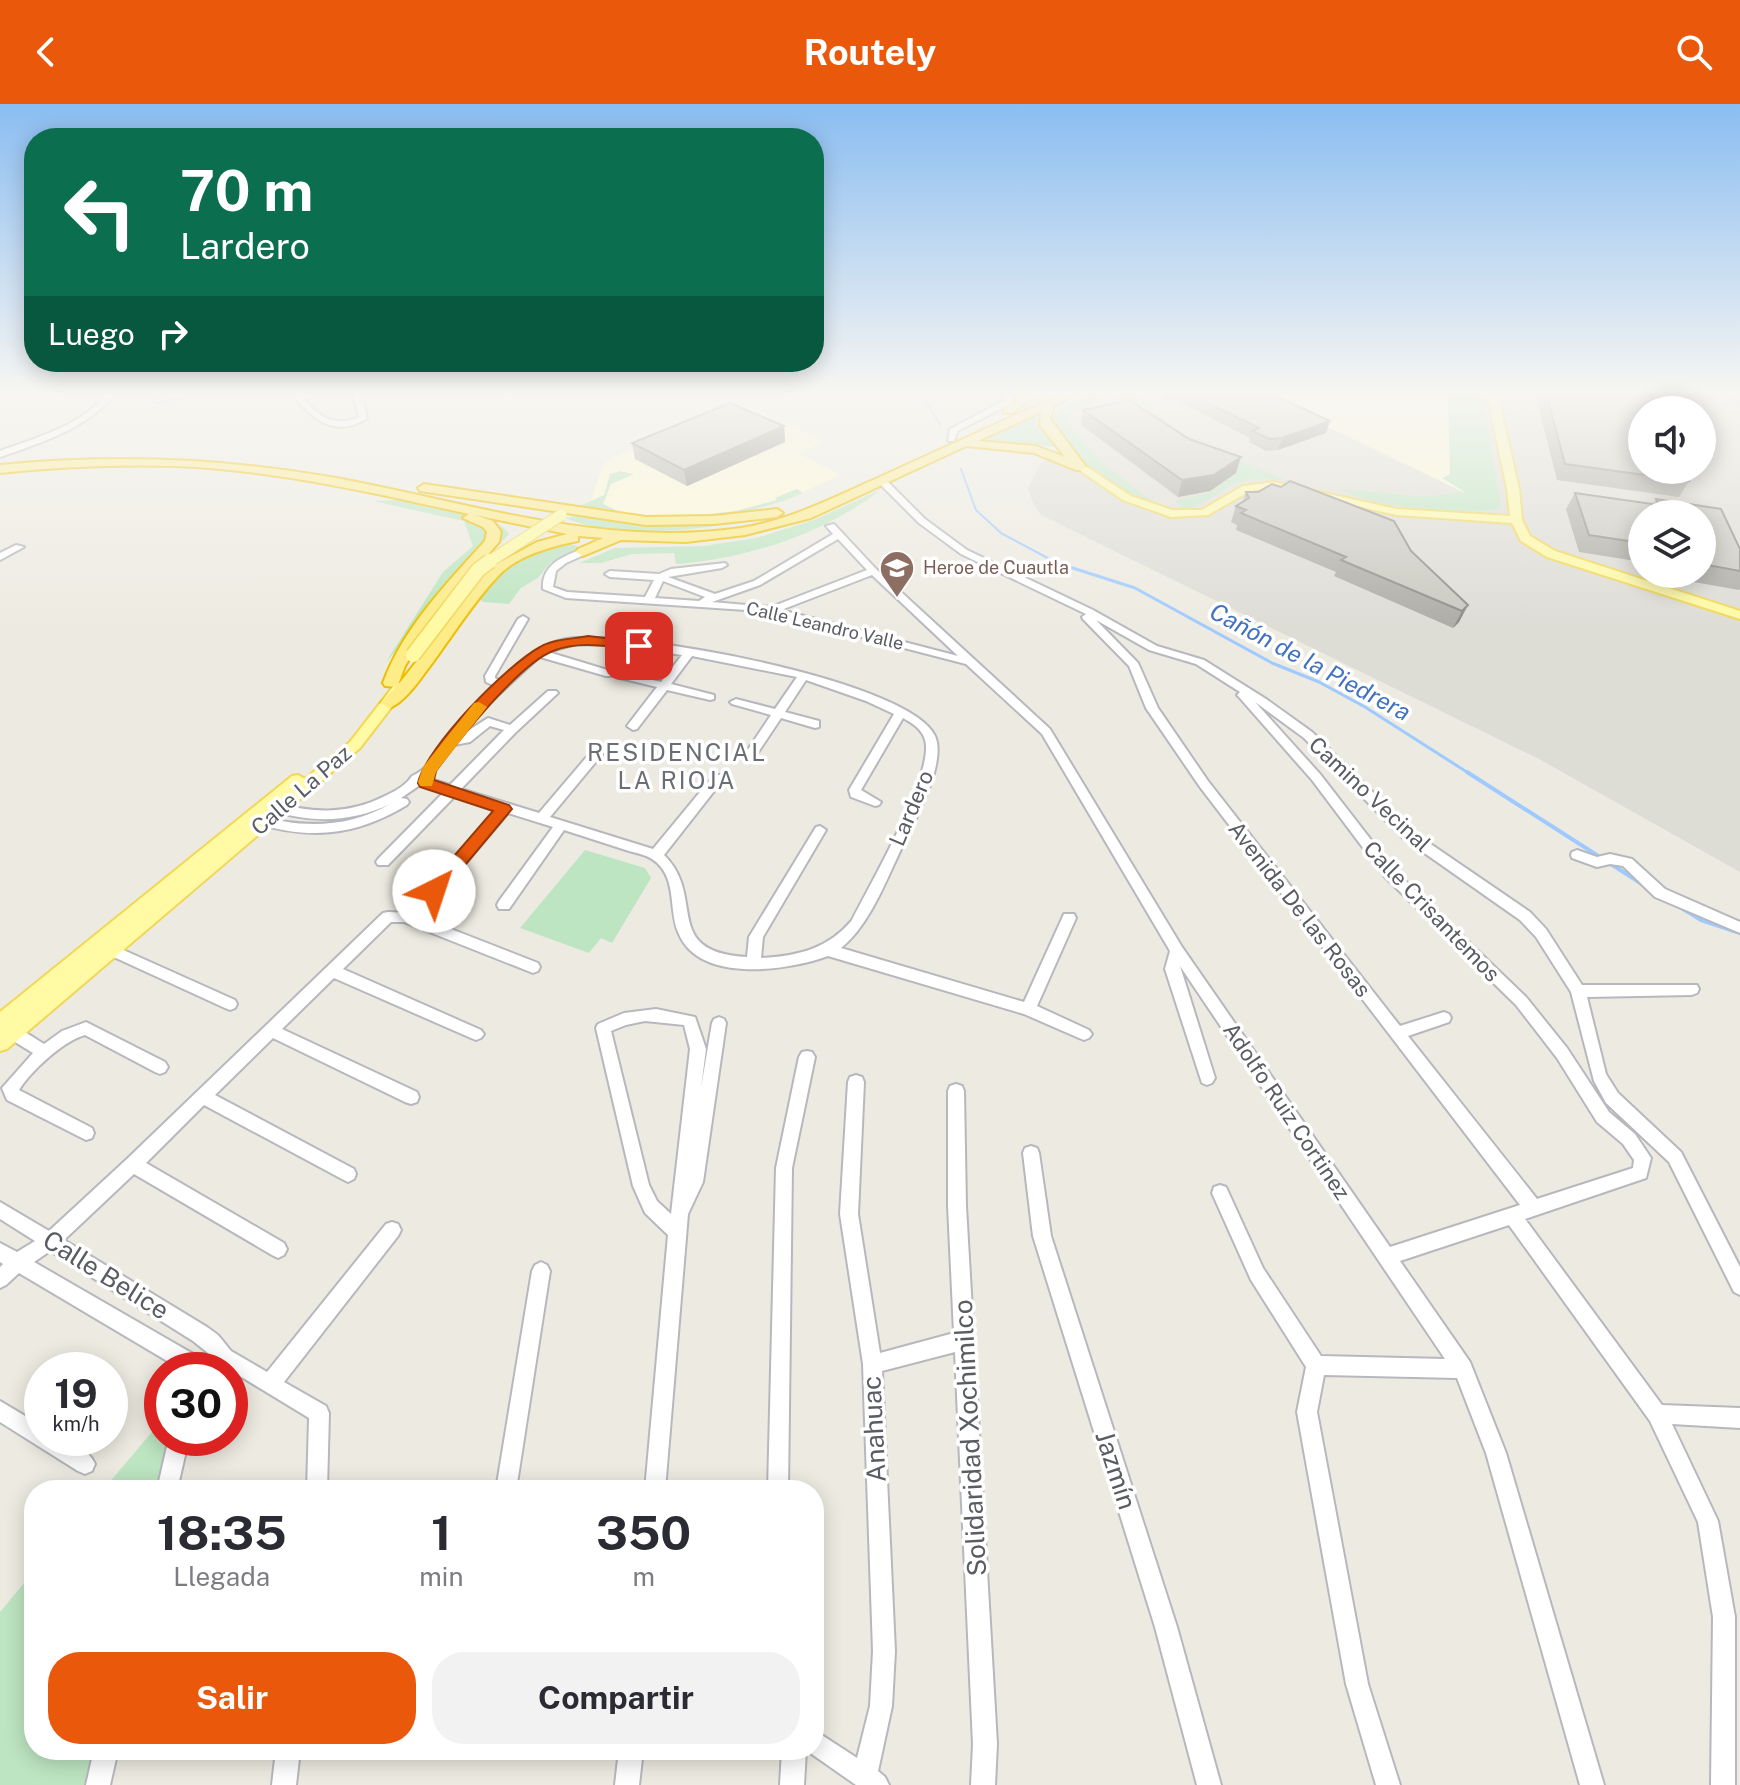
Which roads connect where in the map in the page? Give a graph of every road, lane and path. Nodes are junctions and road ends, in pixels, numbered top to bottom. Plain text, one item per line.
1 (276, 471) edge
2 (888, 471) edge
3 (900, 471) edge
4 (1087, 471) edge
5 (1509, 471) edge
6 (882, 481) junction
7 (378, 487) junction
8 (805, 507) junction
9 (565, 513) junction
10 (1516, 520) junction
11 (616, 538) junction
12 (583, 546) junction
13 (19, 547) dead end
14 (0, 557) edge
15 (722, 565) dead end
16 (873, 571) junction
17 (610, 574) dead end
18 (660, 577) junction
19 (713, 597) junction
20 (648, 601) junction
21 (697, 604) junction
22 (1075, 607) junction
23 (773, 610) junction
24 (1740, 615) edge
25 (523, 619) dead end
26 (539, 653) junction
27 (418, 655) junction
28 (687, 656) junction
29 (969, 662) junction
30 (610, 674) dead end
31 (624, 676) dead end
32 (801, 680) junction
33 (391, 683) junction
34 (1231, 683) junction
35 (502, 685) junction
36 (664, 686) junction
37 (552, 693) dead end
38 (710, 697) dead end
39 (736, 702) dead end
40 (389, 703) junction
41 (778, 714) junction
42 (898, 718) junction
43 (815, 724) dead end
44 (633, 726) dead end
45 (512, 729) junction
46 (450, 742) junction
47 (600, 749) dead end
48 (751, 754) dead end
49 (424, 778) junction
50 (718, 778) dead end
51 (451, 792) junction
52 (875, 802) dead end
53 (504, 809) junction
54 (266, 814) junction
55 (540, 820) junction
56 (336, 823) junction
57 (560, 827) junction
58 (820, 830) dead end
59 (656, 855) junction
60 (1577, 855) dead end
61 (383, 862) dead end
62 (434, 891) dead end
63 (504, 905) dead end
64 (1069, 918) dead end
65 (1740, 928) edge
66 (110, 949) junction
67 (828, 950) junction
68 (1177, 951) junction
69 (754, 962) junction
70 (533, 967) dead end
71 (333, 971) junction
72 (1692, 989) dead end
73 (1578, 991) junction
74 (230, 1004) dead end
75 (1028, 1009) junction
76 (1444, 1018) dead end
77 (719, 1023) dead end
78 (272, 1031) junction
79 (4, 1033) edge
80 (1397, 1033) junction
81 (476, 1034) dead end
82 (1084, 1034) dead end
83 (46, 1053) junction
84 (807, 1057) dead end
85 (160, 1067) dead end
86 (1207, 1078) dead end
87 (856, 1082) dead end
88 (956, 1091) dead end
89 (204, 1097) junction
90 (411, 1097) dead end
91 (86, 1133) dead end
92 (1031, 1153) dead end
93 (133, 1164) junction
94 (348, 1174) dead end
95 (1220, 1193) dead end
96 (1533, 1208) junction
97 (0, 1210) edge
98 (679, 1211) junction
99 (1512, 1215) junction
100 (392, 1230) dead end
101 (677, 1232) junction
102 (50, 1241) junction
103 (278, 1249) dead end
104 (0, 1252) edge
105 (1386, 1257) junction
106 (17, 1263) junction
107 (541, 1271) dead end
108 (0, 1279) edge
109 (1740, 1286) edge
110 (965, 1340) junction
111 (211, 1342) junction
112 (169, 1352) edge
113 (205, 1352) edge
114 (219, 1352) edge
115 (872, 1364) junction
116 (1316, 1365) junction
117 (1463, 1369) junction
118 (248, 1371) edge
119 (271, 1383) junction
120 (0, 1411) edge
121 (1657, 1414) junction
122 (1740, 1418) edge
123 (24, 1426) edge
124 (72, 1456) edge
125 (175, 1456) edge
126 (85, 1464) dead end
127 (169, 1480) edge
128 (317, 1480) edge
129 (508, 1480) edge
130 (656, 1480) edge
131 (778, 1480) edge
132 (1732, 1619) edge
133 (824, 1749) edge
134 (104, 1760) edge
135 (287, 1760) edge
136 (630, 1760) edge
137 (793, 1760) edge
138 (871, 1781) edge
139 (98, 1785) edge
140 (284, 1785) edge
141 (627, 1785) edge
142 (792, 1785) edge
143 (983, 1785) edge
144 (1209, 1785) edge
145 (1388, 1785) edge
146 (1592, 1785) edge
147 (1723, 1785) edge

1 - 7 highway
2 - 8 highway
3 - 6 highway
4 - 10 main road
5 - 10 main road
6 - 11 highway
6 - 22 street, Camino Vecinal
7 - 8 highway
7 - 9 highway
7 - 11 highway
7 - 33 highway
8 - 9 highway
9 - 27 main road, Calle La Paz, bridge
10 - 24 main road
11 - 12 highway
12 - 20 street, Calle Leandro Valle
12 - 40 highway
13 - 14 street
15 - 18 street
16 - 19 street, Adolfo Ruiz Cortinez
16 - 23 street
16 - 29 street, Adolfo Ruiz Cortinez
17 - 18 street
18 - 19 street
18 - 20 street
19 - 21 street
20 - 21 street, Calle Leandro Valle
21 - 23 street, Calle Leandro Valle
22 - 34 street, Camino Vecinal
22 - 80 street, Avenida De las Rosas
23 - 29 street, Calle Leandro Valle
25 - 35 street
26 - 28 street, Lardero
26 - 30 street
26 - 35 street, Lardero
27 - 33 main road, Calle La Paz
27 - 40 main road, Calle La Paz
28 - 32 street, Lardero
28 - 36 street
29 - 68 street, Adolfo Ruiz Cortinez
31 - 36 street
32 - 41 street
32 - 42 street, Lardero
33 - 54 main road, Calle La Paz
34 - 73 street, Camino Vecinal
34 - 96 street, Calle Crisantemos
35 - 46 street, Lardero
36 - 38 street
36 - 44 street
37 - 45 street
39 - 41 street
40 - 54 main road, Calle La Paz
41 - 43 street
41 - 48 street
42 - 52 street
42 - 67 street, Lardero
45 - 46 street
45 - 51 street
46 - 49 street, Lardero
47 - 55 street
49 - 51 street
49 - 56 street, Lardero
50 - 59 street
51 - 53 street
51 - 61 street
53 - 55 street
53 - 62 street
54 - 56 street
54 - 56 street, Lardero
54 - 66 main road, Calle La Paz
54 - 79 main road, Calle La Paz
55 - 57 street
57 - 59 street
57 - 63 street
58 - 69 street
59 - 69 street, Lardero
60 - 65 street
64 - 75 street
66 - 74 street
66 - 79 main road, Calle La Paz
67 - 69 street, Lardero
67 - 75 street
68 - 86 street
68 - 105 street, Adolfo Ruiz Cortinez
70 - 71 street
71 - 78 street
71 - 81 street
72 - 73 street
73 - 109 street, Camino Vecinal
75 - 82 street
76 - 80 street
77 - 98 street
78 - 89 street
78 - 90 street
79 - 83 street
80 - 96 street, Avenida De las Rosas
83 - 85 street
83 - 91 street
84 - 131 street
87 - 115 street, Anahuac
88 - 110 street, Solidaridad Xochimilco
89 - 93 street
89 - 94 street
92 - 144 street, Jazmín
93 - 102 street
93 - 103 street
95 - 116 street
96 - 99 street
97 - 102 street, Calle Belice
98 - 101 street
98 - 101 street
99 - 105 street
99 - 121 street
100 - 119 street
101 - 130 street
102 - 106 street
102 - 111 street, Calle Belice
104 - 106 street, Calle Belice
105 - 117 street, Adolfo Ruiz Cortinez
106 - 108 street
106 - 112 street, Calle Belice
107 - 129 street
110 - 115 street
110 - 143 street, Solidaridad Xochimilco
111 - 113 street
111 - 114 street, Calle Belice
115 - 138 street, Anahuac
116 - 117 street
116 - 145 street
117 - 146 street, Adolfo Ruiz Cortinez
118 - 119 street
119 - 128 street
120 - 123 street
121 - 122 street
121 - 132 street
124 - 126 street
125 - 127 street
132 - 147 street
133 - 138 street
134 - 139 street
135 - 140 street
136 - 141 street
137 - 142 street

